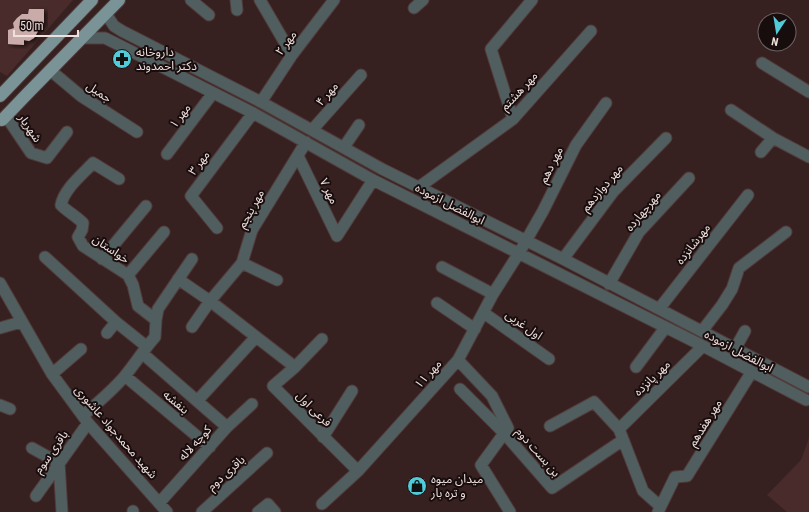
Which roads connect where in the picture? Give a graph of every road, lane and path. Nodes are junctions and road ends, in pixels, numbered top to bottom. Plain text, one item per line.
1 (92, 0) edge
2 (119, 0) edge
3 (191, 0) edge
4 (260, 0) edge
5 (334, 0) edge
6 (423, 0) edge
7 (532, 0) edge
8 (414, 8) dead end
9 (106, 14) junction
10 (209, 15) dead end
11 (591, 31) dead end
12 (82, 38) junction
13 (292, 54) junction
14 (762, 63) dead end
15 (50, 70) junction
16 (361, 75) dead end
17 (809, 92) edge
18 (213, 93) junction
19 (0, 96) edge
20 (261, 102) junction
21 (606, 103) dead end
22 (731, 110) dead end
23 (253, 113) junction
24 (2, 118) edge
25 (513, 119) junction
26 (359, 125) dead end
27 (312, 130) junction
28 (67, 132) dead end
29 (137, 132) dead end
30 (666, 138) dead end
31 (773, 138) junction
32 (306, 142) junction
33 (344, 147) junction
34 (761, 152) dead end
35 (167, 154) dead end
36 (298, 156) junction
37 (809, 157) edge
38 (688, 178) dead end
39 (119, 179) dead end
40 (373, 180) junction
41 (419, 187) junction
42 (748, 195) dead end
43 (146, 206) dead end
44 (217, 228) dead end
45 (164, 232) dead end
46 (786, 232) dead end
47 (525, 241) junction
48 (519, 253) junction
49 (44, 257) dead end
50 (102, 259) junction
51 (192, 259) dead end
52 (562, 259) junction
53 (242, 263) junction
54 (442, 267) dead end
55 (128, 275) junction
56 (178, 279) junction
57 (277, 280) dead end
58 (0, 283) edge
59 (609, 284) junction
60 (493, 294) junction
61 (210, 301) junction
62 (437, 303) dead end
63 (659, 309) junction
64 (484, 313) junction
65 (156, 320) junction
66 (21, 322) junction
67 (116, 322) junction
68 (192, 327) dead end
69 (0, 328) edge
70 (665, 328) junction
71 (475, 329) junction
72 (702, 331) junction
73 (746, 331) dead end
74 (107, 333) dead end
75 (256, 337) junction
76 (322, 339) dead end
77 (703, 346) junction
78 (81, 349) dead end
79 (735, 349) junction
80 (144, 350) junction
81 (549, 359) dead end
82 (458, 360) junction
83 (295, 367) junction
84 (636, 367) dead end
85 (751, 373) junction
86 (52, 374) junction
87 (125, 376) junction
88 (808, 383) edge
89 (460, 389) dead end
90 (352, 391) dead end
91 (197, 401) junction
92 (808, 402) edge
93 (252, 404) dead end
94 (85, 419) junction
95 (550, 426) dead end
96 (227, 427) junction
97 (619, 429) junction
98 (504, 433) junction
99 (323, 437) junction
100 (623, 440) junction
101 (210, 447) junction
102 (32, 448) dead end
103 (267, 453) dead end
104 (60, 463) junction
105 (358, 471) junction
106 (36, 496) dead end
107 (160, 502) junction
108 (322, 504) dead end
109 (659, 509) edge
110 (62, 512) edge
111 (167, 512) edge
112 (202, 512) edge
113 (258, 512) edge
114 (275, 512) edge
115 (510, 512) edge

1 - 19 main road
2 - 9 main road
3 - 10 street
4 - 13 street
5 - 13 street, مهر ۲
6 - 8 street
7 - 25 street
9 - 12 main road
9 - 20 street, ابوالفضل ازموده
11 - 25 street, مهر هشتم
12 - 15 main road
12 - 18 street, ابوالفضل ازموده
13 - 20 street, مهر ۲
14 - 17 street
15 - 24 main road
15 - 29 street, جمیل
16 - 27 street, مهر ۴
18 - 23 street, ابوالفضل ازموده
18 - 35 street, مهر ۱
20 - 27 street, ابوالفضل ازموده
21 - 47 street, مهر دهم
22 - 31 street
23 - 32 street, ابوالفضل ازموده
23 - 44 street, مهر ۳
24 - 28 street, شهریار
25 - 41 street, مهر هشتم
26 - 33 street
27 - 33 street, ابوالفضل ازموده
30 - 52 street, مهر دوازدهم
31 - 34 street
31 - 37 street
32 - 36 street, مهر پنجم
32 - 40 street, ابوالفضل ازموده
33 - 41 street, ابوالفضل ازموده
36 - 40 street, مهر ۷
36 - 53 street, مهر پنجم
38 - 59 street, مهرچهارده
39 - 50 street, خواستان
40 - 48 street, ابوالفضل ازموده
41 - 47 street, ابوالفضل ازموده
42 - 63 street, مهرشانزده
43 - 50 street
45 - 55 street
46 - 72 street
47 - 48 street, مهر ۱۱
47 - 52 street, ابوالفضل ازموده
48 - 60 street, مهر ۱۱
48 - 70 street, ابوالفضل ازموده
49 - 67 street
50 - 55 street, خواستان
51 - 56 street, باقری سوم
52 - 59 street, ابوالفضل ازموده
53 - 57 street
53 - 61 street, مهر پنجم
54 - 60 street
55 - 65 street, خواستان
56 - 61 street
56 - 65 street, باقری سوم
58 - 66 street, شهید محمدجواد عاشوری
59 - 63 street, ابوالفضل ازموده
60 - 64 street, مهر ۱۱
61 - 68 street, مهر پنجم
61 - 75 street
62 - 71 street
63 - 72 street, ابوالفضل ازموده
64 - 71 street, مهر ۱۱
64 - 81 street, اول غربی
65 - 80 street, باقری سوم
66 - 69 street
66 - 86 street, شهید محمدجواد عاشوری
67 - 74 street
67 - 80 street
70 - 77 street, ابوالفضل ازموده
70 - 84 street
71 - 82 street, مهر ۱۱
72 - 79 street, ابوالفضل ازموده
73 - 79 street
75 - 83 street
75 - 91 street
76 - 83 street, فرعی اول
77 - 85 street, ابوالفضل ازموده
77 - 97 street, مهر پانزده
78 - 86 street
79 - 88 street, ابوالفضل ازموده
80 - 87 street, باقری سوم
80 - 91 street
82 - 98 street
82 - 105 street, مهر ۱۱
83 - 99 street, فرعی اول
85 - 92 street, ابوالفضل ازموده
85 - 109 street, مهر هفدهم
86 - 94 street, شهید محمدجواد عاشوری
87 - 94 street, باقری سوم
87 - 101 street, بنفشه
88 - 92 street
89 - 98 street, بن بست دوم
90 - 99 street
91 - 96 street
93 - 96 street, کوچه لاله
94 - 104 street, باقری سوم
94 - 107 street, شهید محمدجواد عاشوری
95 - 97 street
96 - 101 street, کوچه لاله
97 - 100 street
98 - 100 street, بن بست دوم
98 - 115 street
99 - 105 street, فرعی اول
100 - 109 street
101 - 107 street, کوچه لاله
102 - 104 street
103 - 112 street, باقری دوم
104 - 106 street, باقری سوم
104 - 110 street
105 - 108 street, مهر ۱۱
107 - 111 street, شهید محمدجواد عاشوری
113 - 114 street

